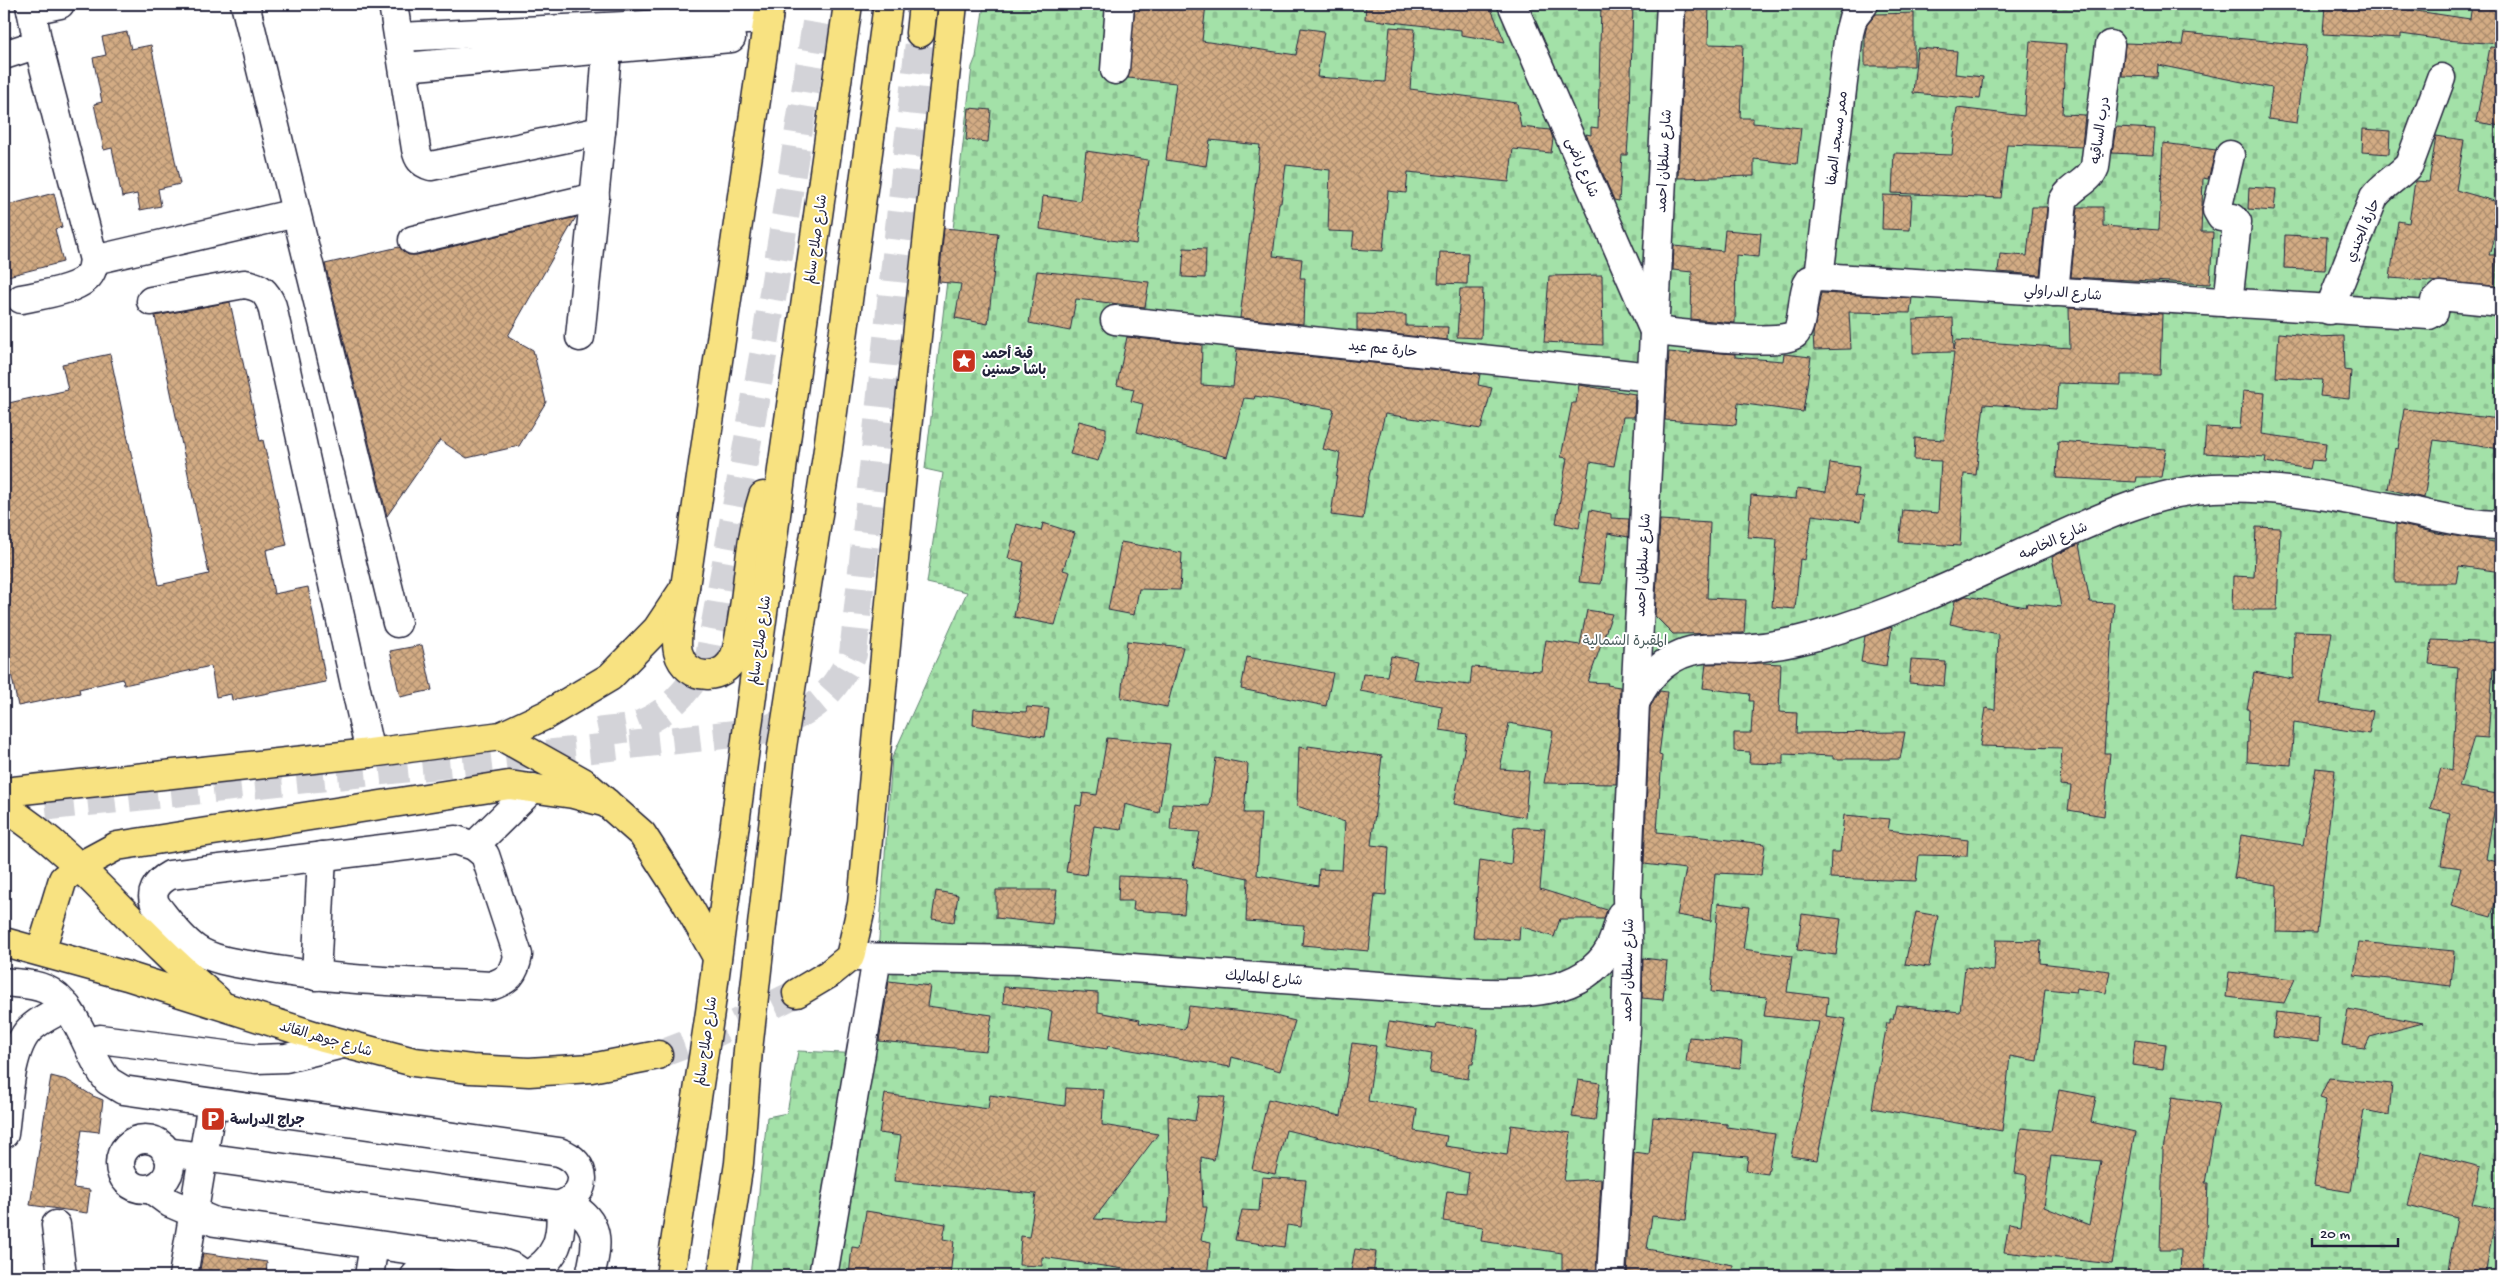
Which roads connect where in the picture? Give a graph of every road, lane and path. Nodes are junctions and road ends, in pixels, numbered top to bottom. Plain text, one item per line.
1 (60, 4) edge
2 (245, 4) edge
3 (393, 4) edge
4 (848, 4) edge
5 (888, 4) edge
6 (923, 4) edge
7 (953, 4) edge
8 (1120, 4) edge
9 (1512, 4) edge
10 (1671, 4) edge
11 (1864, 4) edge
12 (30, 7) edge
13 (768, 19) edge
14 (920, 33) tunnel mouth
15 (655, 35) junction
16 (400, 37) junction
17 (38, 44) junction
18 (2110, 45) dead end
19 (597, 50) junction
20 (4, 55) edge
21 (404, 67) junction
22 (1115, 70) dead end
23 (2441, 78) dead end
24 (601, 131) junction
25 (2230, 155) dead end
26 (595, 197) junction
27 (296, 213) junction
28 (413, 240) dead end
29 (94, 260) junction
30 (1819, 277) junction
31 (2054, 292) junction
32 (21, 299) dead end
33 (151, 301) dead end
34 (2501, 302) edge
35 (2228, 303) junction
36 (2329, 310) junction
37 (1115, 320) dead end
38 (1654, 331) junction
39 (580, 337) dead end
40 (1652, 377) junction
41 (783, 462) junction
42 (2501, 525) edge
43 (685, 587) junction
44 (397, 624) dead end
45 (1635, 702) junction
46 (501, 736) junction
47 (370, 753) junction
48 (532, 788) junction
49 (4, 792) edge
50 (608, 803) junction
51 (4, 807) edge
52 (474, 846) junction
53 (322, 856) junction
54 (80, 866) junction
55 (1627, 897) junction
56 (4, 942) edge
57 (41, 951) junction
58 (716, 955) junction
59 (864, 957) junction
60 (316, 976) junction
61 (4, 982) edge
62 (797, 993) tunnel mouth
63 (222, 1005) junction
64 (67, 1006) junction
65 (100, 1039) dead end
66 (343, 1044) junction
67 (658, 1055) tunnel mouth
68 (212, 1103) junction
69 (4, 1134) edge
70 (166, 1152) junction
71 (203, 1157) junction
72 (151, 1188) junction
73 (560, 1205) junction
74 (194, 1215) junction
75 (56, 1225) dead end
76 (374, 1245) junction
77 (436, 1254) junction
78 (62, 1276) edge
79 (183, 1276) edge
80 (369, 1276) edge
81 (415, 1276) edge
82 (526, 1276) edge
83 (590, 1276) edge
84 (670, 1276) edge
85 (722, 1276) edge
86 (823, 1276) edge
87 (1612, 1276) edge

1 - 12 street
2 - 27 street
3 - 16 street
4 - 41 main road, شارع صلاح سالم
5 - 85 main road
6 - 14 main road
7 - 59 main road
8 - 22 street
9 - 38 street, شارع راضى
10 - 38 street, شارع سلطان احمد
11 - 30 street, ممر مسجد الصفا
12 - 17 street
13 - 15 street
13 - 43 main road
15 - 16 street
15 - 19 street
16 - 21 street
17 - 20 street
17 - 29 street
18 - 31 street, درب الساقيه
19 - 21 street
19 - 24 street
21 - 24 street
23 - 36 street, حارة الجندي
24 - 26 street
25 - 35 street
26 - 28 street
26 - 39 street
27 - 29 street
27 - 44 street
29 - 32 street
30 - 31 street, شارع الدراولي
30 - 38 street
31 - 35 street, شارع الدراولي
33 - 47 street
34 - 36 street, شارع الدراولي
35 - 36 street, شارع الدراولي
37 - 40 street, حارة عم عيد
38 - 40 street, شارع سلطان احمد
40 - 45 street, شارع سلطان احمد
41 - 43 main road
41 - 58 main road, شارع صلاح سالم
42 - 45 street, شارع الخاصه
43 - 46 main road
45 - 55 street, شارع سلطان احمد
46 - 47 main road
46 - 50 main road
47 - 49 main road
48 - 50 main road
48 - 52 street
48 - 54 main road
50 - 58 main road
51 - 54 main road
52 - 53 street
52 - 60 street
53 - 60 street
53 - 60 street
54 - 57 main road
54 - 63 main road
55 - 59 street, شارع المماليك
55 - 87 street, شارع سلطان احمد
56 - 57 main road, شارع جوهر القائد
57 - 63 main road, شارع جوهر القائد
58 - 84 main road, شارع صلاح سالم
59 - 62 main road
59 - 86 street
61 - 64 street
63 - 66 main road, شارع جوهر القائد
64 - 68 street
64 - 69 street
65 - 66 street
66 - 67 main road, شارع جوهر القائد
68 - 71 street
68 - 73 street
70 - 71 street
70 - 72 street
70 - 72 street
71 - 73 street
71 - 74 street
72 - 74 street
73 - 82 street
73 - 83 street
74 - 76 street
74 - 79 street
75 - 78 street
76 - 77 street
76 - 80 street
77 - 81 street
77 - 82 street

